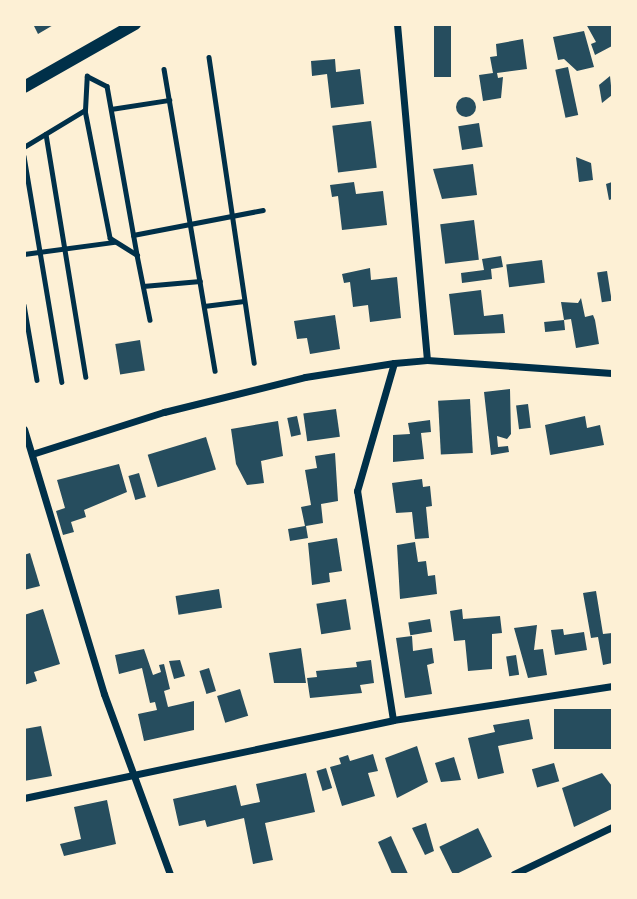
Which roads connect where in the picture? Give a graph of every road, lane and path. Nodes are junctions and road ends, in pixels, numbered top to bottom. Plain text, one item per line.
1 (135, 24) edge
2 (397, 24) edge
3 (92, 48) junction
4 (209, 57) dead end
5 (164, 69) dead end
6 (88, 76) junction
7 (24, 87) edge
8 (169, 100) junction
9 (111, 109) junction
10 (85, 110) junction
11 (46, 134) junction
12 (24, 147) edge
13 (24, 156) edge
14 (263, 211) dead end
15 (232, 216) junction
16 (191, 224) junction
17 (134, 235) junction
18 (116, 242) junction
19 (67, 248) junction
20 (42, 252) junction
21 (24, 254) edge
22 (137, 255) junction
23 (200, 281) junction
24 (143, 286) junction
25 (244, 300) junction
26 (24, 305) edge
27 (204, 306) junction
28 (150, 320) dead end
29 (427, 360) junction
30 (254, 363) dead end
31 (394, 363) junction
32 (215, 371) dead end
33 (612, 373) edge
34 (86, 377) dead end
35 (37, 380) dead end
36 (62, 382) dead end
37 (24, 429) edge
38 (32, 454) junction
39 (612, 687) edge
40 (393, 720) junction
41 (130, 774) junction
42 (24, 798) edge
43 (612, 827) edge
44 (170, 874) edge
45 (514, 874) edge

1 - 3 street
2 - 29 street
3 - 6 path
3 - 7 street
4 - 15 path
5 - 8 path
6 - 9 path
6 - 10 path
8 - 9 path
8 - 16 path
9 - 17 path
10 - 11 path
10 - 18 path
11 - 12 path
11 - 19 path
13 - 20 path
14 - 15 path
15 - 16 path
15 - 25 path
16 - 17 path
16 - 23 path
17 - 22 path
18 - 19 path
18 - 22 path
19 - 20 path
19 - 34 path
20 - 21 path
20 - 36 path
22 - 24 path
23 - 24 path
23 - 27 path
24 - 28 path
25 - 27 path
25 - 30 path
26 - 35 path
27 - 32 path
29 - 31 street
29 - 33 street
31 - 38 street
31 - 40 street
37 - 38 street
38 - 41 street
39 - 40 street
40 - 41 street
41 - 42 street
41 - 44 street
43 - 45 street

